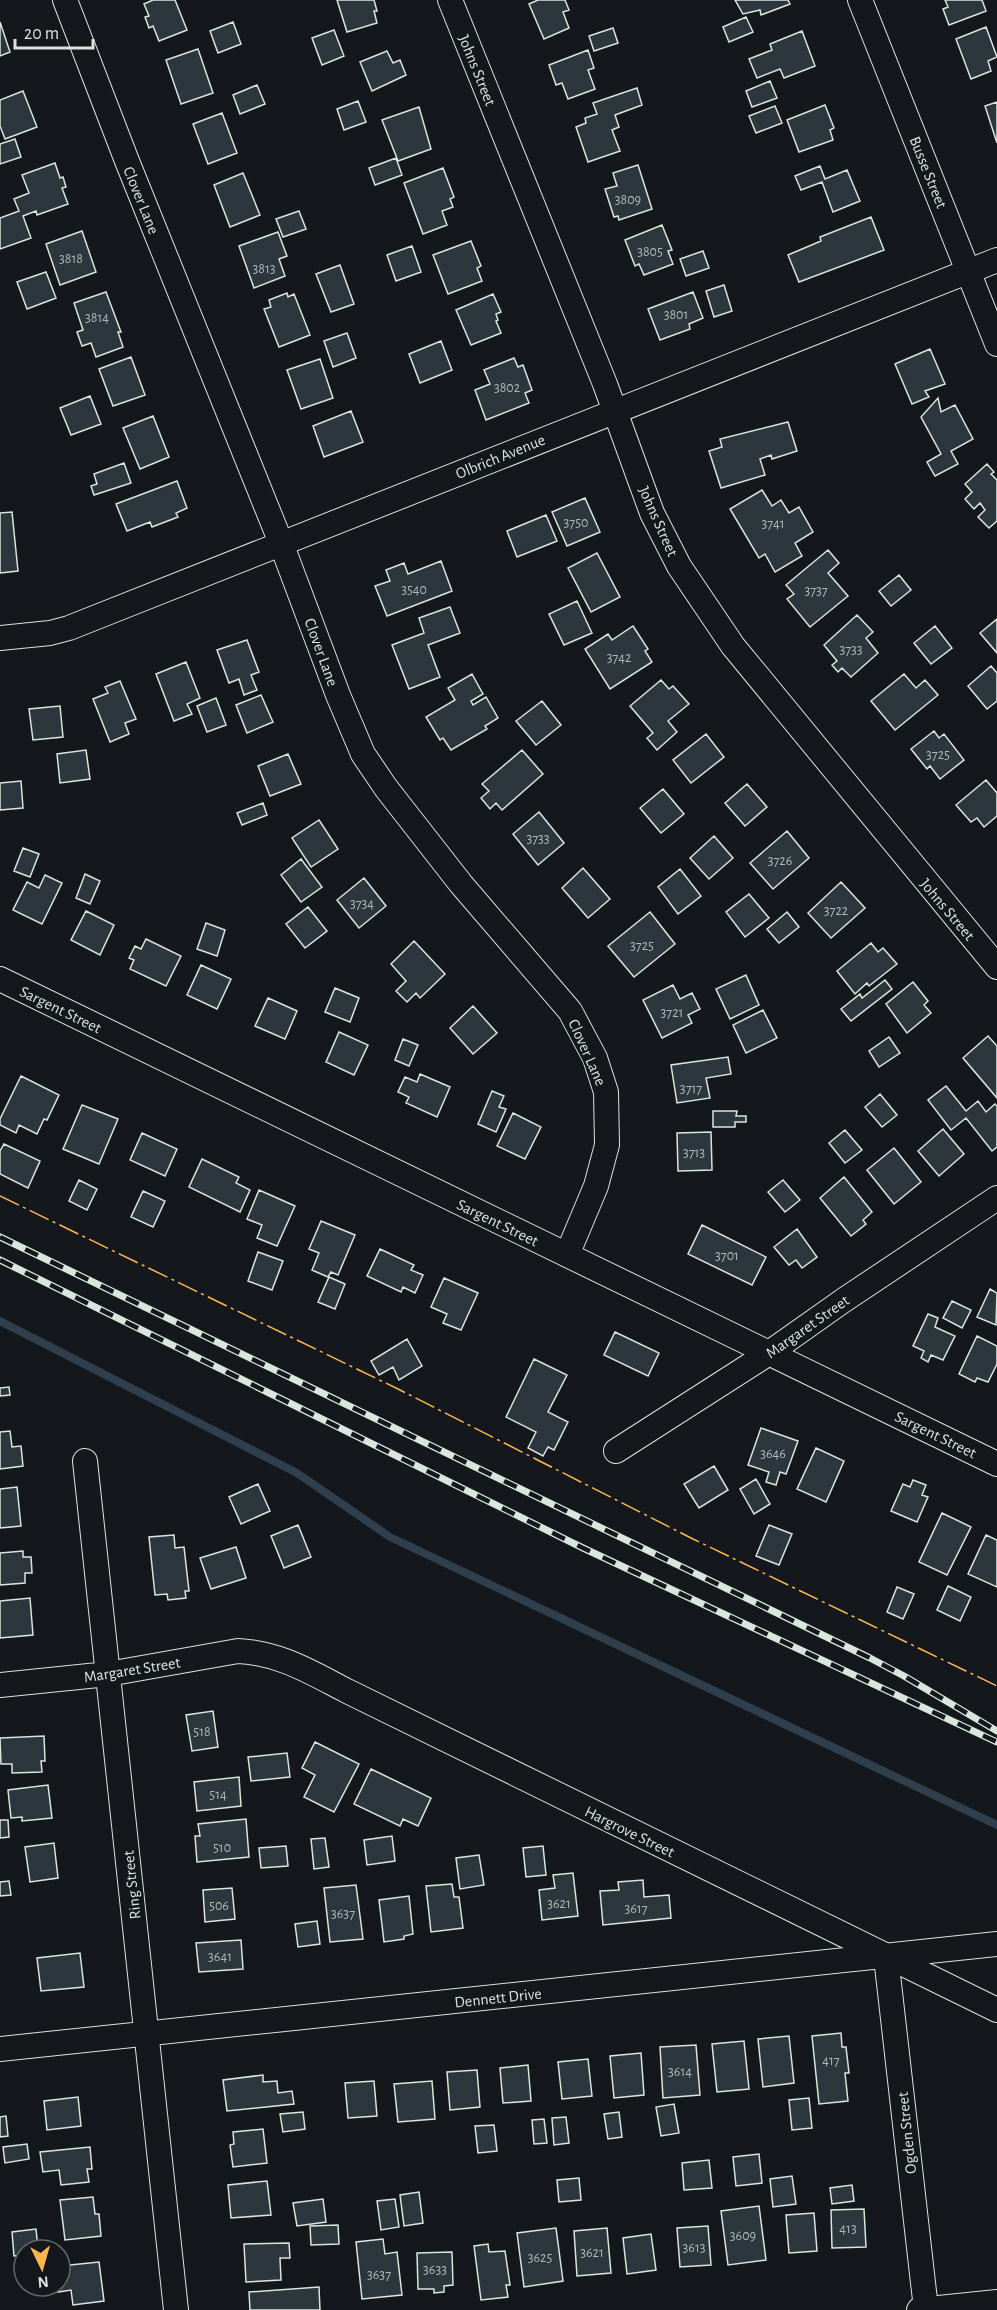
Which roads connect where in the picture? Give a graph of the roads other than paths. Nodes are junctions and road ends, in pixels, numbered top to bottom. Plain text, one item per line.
1 (65, 0) edge
2 (450, 0) edge
3 (860, 0) edge
4 (997, 260) edge
5 (968, 272) junction
6 (997, 344) edge
7 (615, 411) junction
8 (281, 543) junction
9 (0, 638) edge
10 (997, 967) edge
11 (0, 979) edge
12 (997, 1198) edge
13 (567, 1256) junction
14 (769, 1353) junction
15 (616, 1451) dead end
16 (85, 1461) dead end
17 (997, 1464) edge
18 (262, 1653) joint
19 (108, 1674) junction
20 (0, 1685) edge
21 (997, 1944) edge
22 (886, 1957) junction
23 (997, 2010) edge
24 (146, 2034) junction
25 (0, 2049) edge
26 (997, 2302) edge
27 (926, 2309) edge
28 (176, 2310) edge
29 (919, 2310) edge

1 - 8 street, Clover Lane
2 - 7 street, Johns Street
3 - 5 street, Busse Street
4 - 5 street, Olbrich Avenue
5 - 6 street, Busse Street
5 - 7 street, Olbrich Avenue
7 - 8 street, Olbrich Avenue
7 - 10 street, Johns Street
8 - 9 street, Olbrich Avenue
8 - 13 street, Clover Lane
11 - 13 street, Sargent Street
12 - 14 street, Margaret Street
13 - 14 street, Sargent Street
14 - 15 street, Margaret Street
14 - 17 street, Sargent Street
16 - 19 street, Ring Street
18 - 19 street, Margaret Street
18 - 22 street, Hargrove Street
19 - 20 street, Margaret Street
19 - 24 street, Ring Street
21 - 22 street, Dennett Drive
22 - 23 street, Hargrove Street
22 - 24 street, Dennett Drive
22 - 27 street, Ogden Street
24 - 25 street, Dennett Drive
24 - 28 street, Ring Street
26 - 27 street
27 - 29 street

